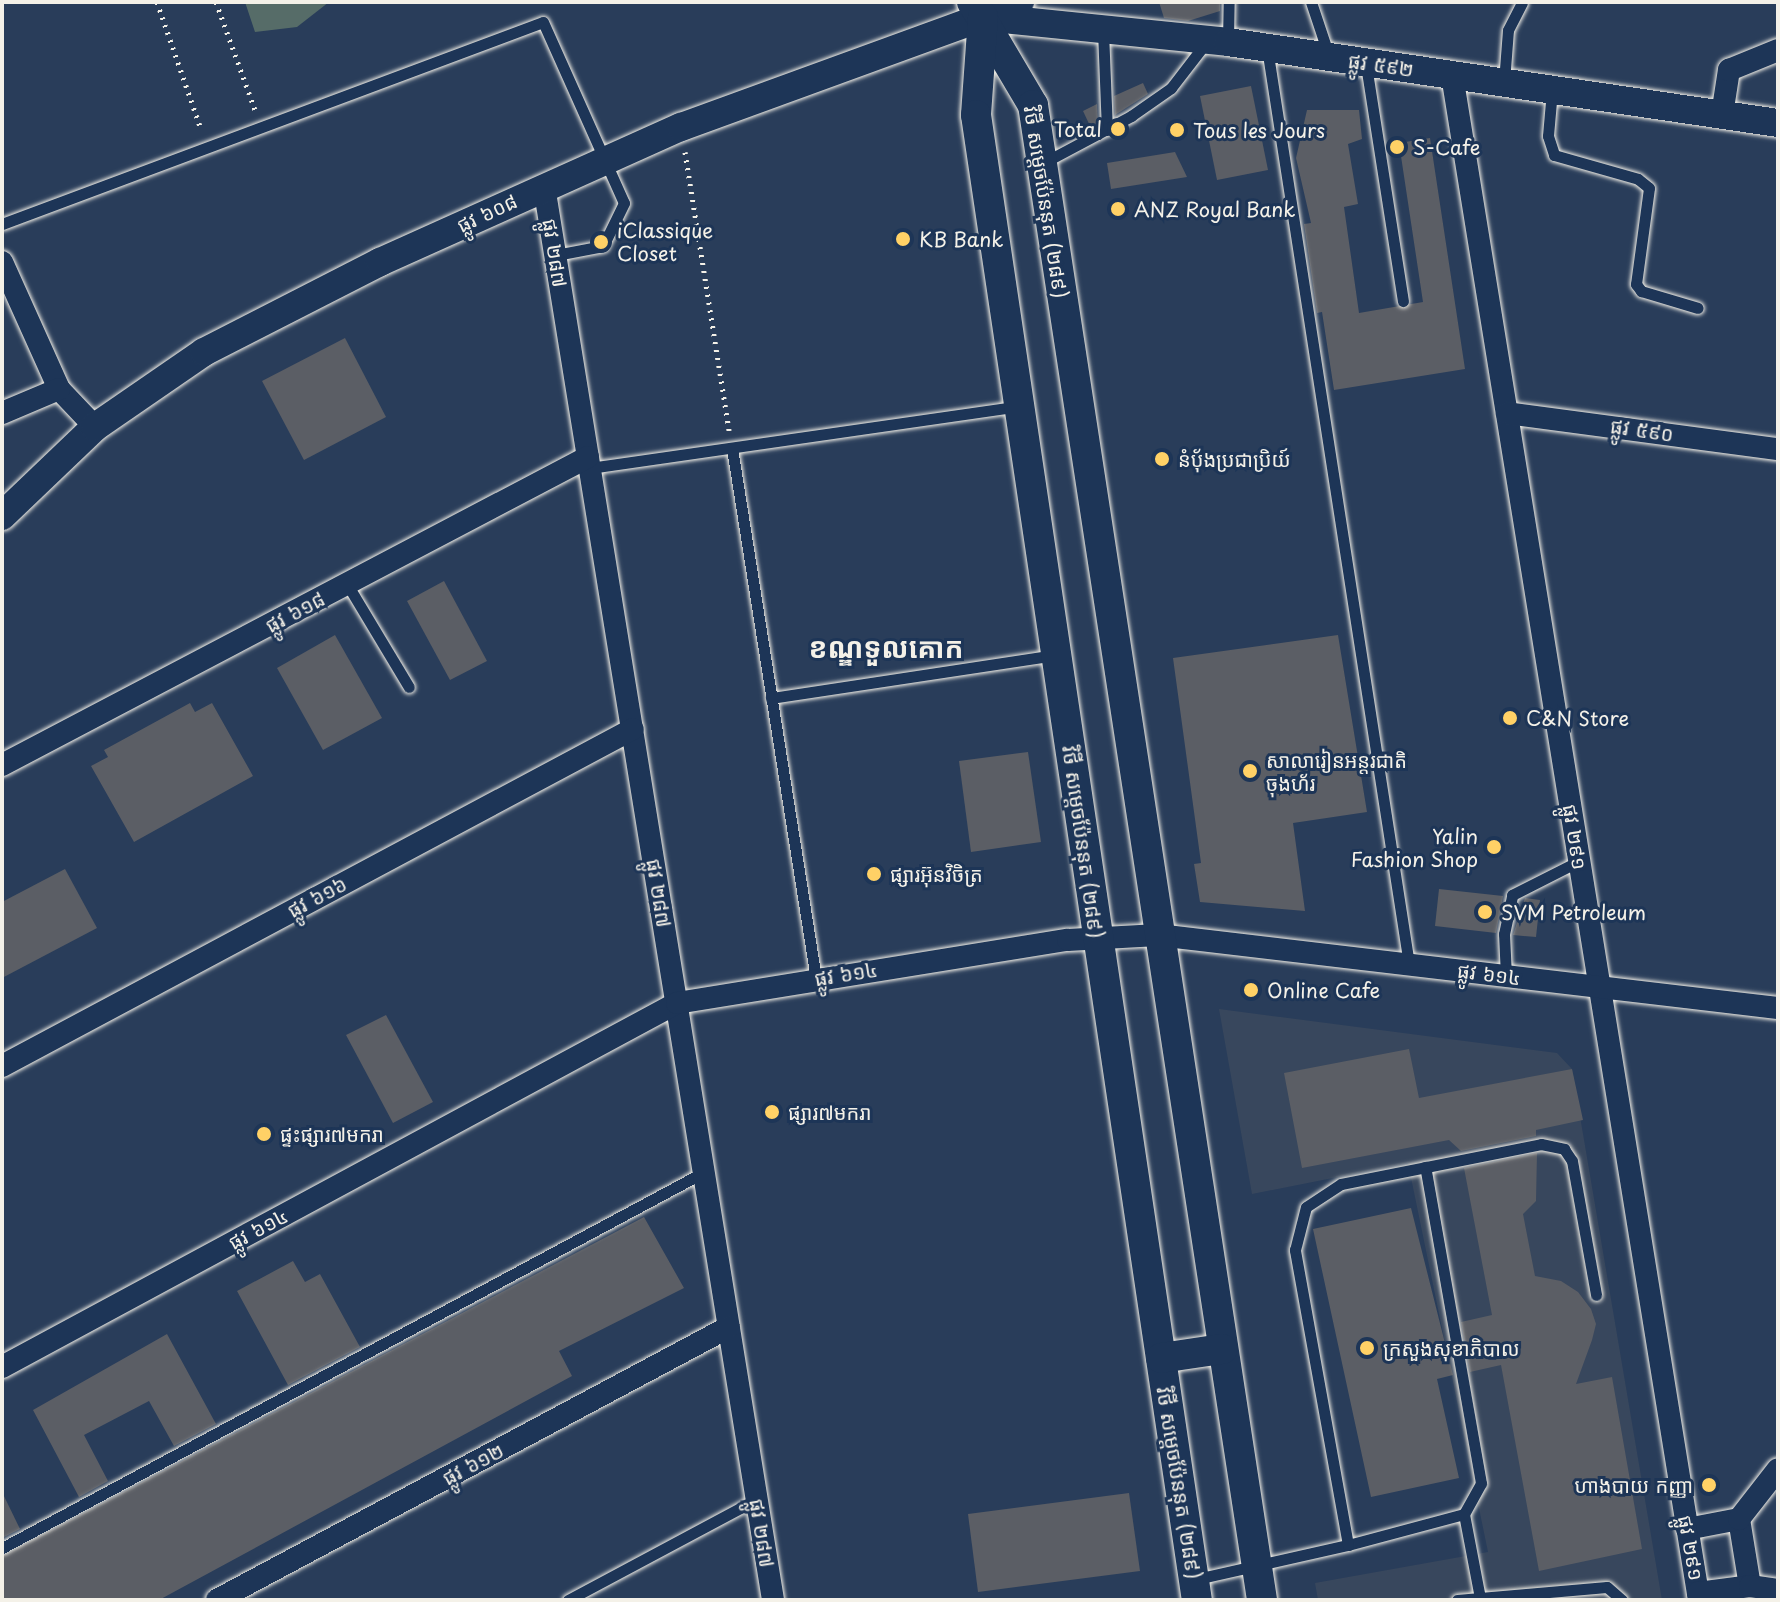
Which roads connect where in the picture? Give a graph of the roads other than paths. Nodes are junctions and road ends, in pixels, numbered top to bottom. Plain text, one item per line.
1 (1023, 2) edge
2 (1229, 2) edge
3 (1311, 2) edge
4 (1522, 2) edge
5 (978, 10) edge
6 (1103, 29) junction
7 (1218, 41) junction
8 (1267, 48) junction
9 (1778, 50) edge
10 (1329, 57) junction
11 (1366, 63) junction
12 (1452, 75) junction
13 (1504, 83) junction
14 (1552, 90) junction
15 (1722, 115) junction
16 (1778, 123) edge
17 (1107, 130) junction
18 (605, 160) junction
19 (1042, 163) junction
20 (544, 186) junction
21 (2, 224) edge
22 (556, 255) junction
23 (2, 262) edge
24 (1403, 301) dead end
25 (1698, 308) dead end
26 (59, 389) junction
27 (1018, 406) junction
28 (2, 413) edge
29 (1507, 413) junction
30 (95, 427) junction
31 (732, 448) junction
32 (1778, 449) edge
33 (589, 463) junction
34 (2, 516) edge
35 (347, 584) junction
36 (1055, 655) junction
37 (409, 687) dead end
38 (771, 698) junction
39 (633, 729) junction
40 (2, 765) edge
41 (1579, 861) junction
42 (1158, 935) junction
43 (1096, 937) junction
44 (1409, 964) junction
45 (1506, 976) junction
46 (816, 979) junction
47 (1599, 986) junction
48 (677, 1003) junction
49 (1778, 1008) edge
50 (2, 1066) edge
51 (1425, 1167) junction
52 (704, 1172) junction
53 (1596, 1295) dead end
54 (729, 1327) junction
55 (1222, 1349) junction
56 (1161, 1358) junction
57 (2, 1367) edge
58 (1778, 1469) edge
59 (757, 1499) junction
60 (1464, 1514) junction
61 (1739, 1519) junction
62 (1687, 1529) junction
63 (1348, 1545) junction
64 (2, 1548) edge
65 (1257, 1568) junction
66 (1750, 1586) junction
67 (1195, 1590) edge
68 (1778, 1590) edge
69 (1699, 1597) edge
70 (1480, 1598) junction
71 (217, 1600) edge
72 (568, 1600) edge
73 (773, 1600) edge
74 (1262, 1600) edge
75 (1457, 1600) edge
76 (1622, 1600) edge

1 - 5 street, ផ្លូវ ៦០៨
2 - 7 lane
3 - 10 lane
4 - 13 lane
5 - 6 street, ផ្លូវ ៥៩២
5 - 18 street, ផ្លូវ ៦០៨
5 - 19 main road, វិថី សម្តេចប៉ែននុត (២៨៩)
5 - 27 main road, វិថី សម្តេចប៉ែននុត (២៨៩)
6 - 7 street, ផ្លូវ ៥៩២
6 - 17 lane
7 - 8 street, ផ្លូវ ៥៩២
7 - 17 lane
8 - 10 street, ផ្លូវ ៥៩២
8 - 44 lane
9 - 15 street
10 - 11 street, ផ្លូវ ៥៩២
11 - 12 street, ផ្លូវ ៥៩២
11 - 24 lane
12 - 13 street, ផ្លូវ ៥៩២
12 - 29 street, ផ្លូវ ២៩១
13 - 14 street, ផ្លូវ ៥៩២
14 - 15 street, ផ្លូវ ៥៩២
14 - 25 lane
15 - 16 street, ផ្លូវ ៥៩២
17 - 19 lane
18 - 20 street, ផ្លូវ ៦០៨
18 - 21 lane
18 - 22 lane
19 - 42 main road, វិថី សម្តេចប៉ែននុត (២៨៩)
20 - 22 street, ផ្លូវ ២៨៧
20 - 30 street, ផ្លូវ ៦០៨
22 - 33 street, ផ្លូវ ២៨៧
23 - 26 street
26 - 28 street
26 - 30 street
27 - 31 lane
27 - 36 main road, វិថី សម្តេចប៉ែននុត (២៨៩)
29 - 32 street, ផ្លូវ ៥៩០
29 - 41 street, ផ្លូវ ២៩១
30 - 34 street, ផ្លូវ ៦០៨
31 - 33 lane
31 - 38 lane
33 - 35 street, ផ្លូវ ៦១៨
33 - 39 street, ផ្លូវ ២៨៧
35 - 37 lane
35 - 40 street, ផ្លូវ ៦១៨
36 - 38 lane
36 - 43 main road, វិថី សម្តេចប៉ែននុត (២៨៩)
38 - 46 lane
39 - 48 street, ផ្លូវ ២៨៧
39 - 50 street, ផ្លូវ ៦១៦
41 - 45 lane
41 - 47 street, ផ្លូវ ២៩១
42 - 43 street, ផ្លូវ ៦១៤
42 - 44 street, ផ្លូវ ៦១៤
42 - 55 main road, វិថី សម្តេចប៉ែននុត (២៨៩)
43 - 46 street, ផ្លូវ ៦១៤
43 - 56 main road, វិថី សម្តេចប៉ែននុត (២៨៩)
44 - 45 street, ផ្លូវ ៦១៤
45 - 47 street, ផ្លូវ ៦១៤
46 - 48 street, ផ្លូវ ៦១៤
47 - 49 street, ផ្លូវ ៦១៤
47 - 62 street, ផ្លូវ ២៩១
48 - 52 street, ផ្លូវ ២៨៧
48 - 57 street, ផ្លូវ ៦១៤
51 - 53 lane
51 - 60 lane
51 - 63 lane
52 - 54 street, ផ្លូវ ២៨៧
52 - 64 lane
54 - 59 street, ផ្លូវ ២៨៧
54 - 71 street, ផ្លូវ ៦១២
55 - 56 main road
55 - 65 main road, វិថី សម្តេចប៉ែននុត (២៨៩)
56 - 67 main road, វិថី សម្តេចប៉ែននុត (២៨៩)
58 - 61 street
59 - 72 lane
59 - 73 street, ផ្លូវ ២៨៧
60 - 63 lane
60 - 70 lane
61 - 62 street
61 - 66 street
62 - 69 street, ផ្លូវ ២៩១
63 - 65 lane
65 - 67 lane
65 - 74 main road, វិថី សម្តេចប៉ែននុត (២៨៩)
66 - 68 street
66 - 69 street
70 - 75 lane
70 - 76 lane

